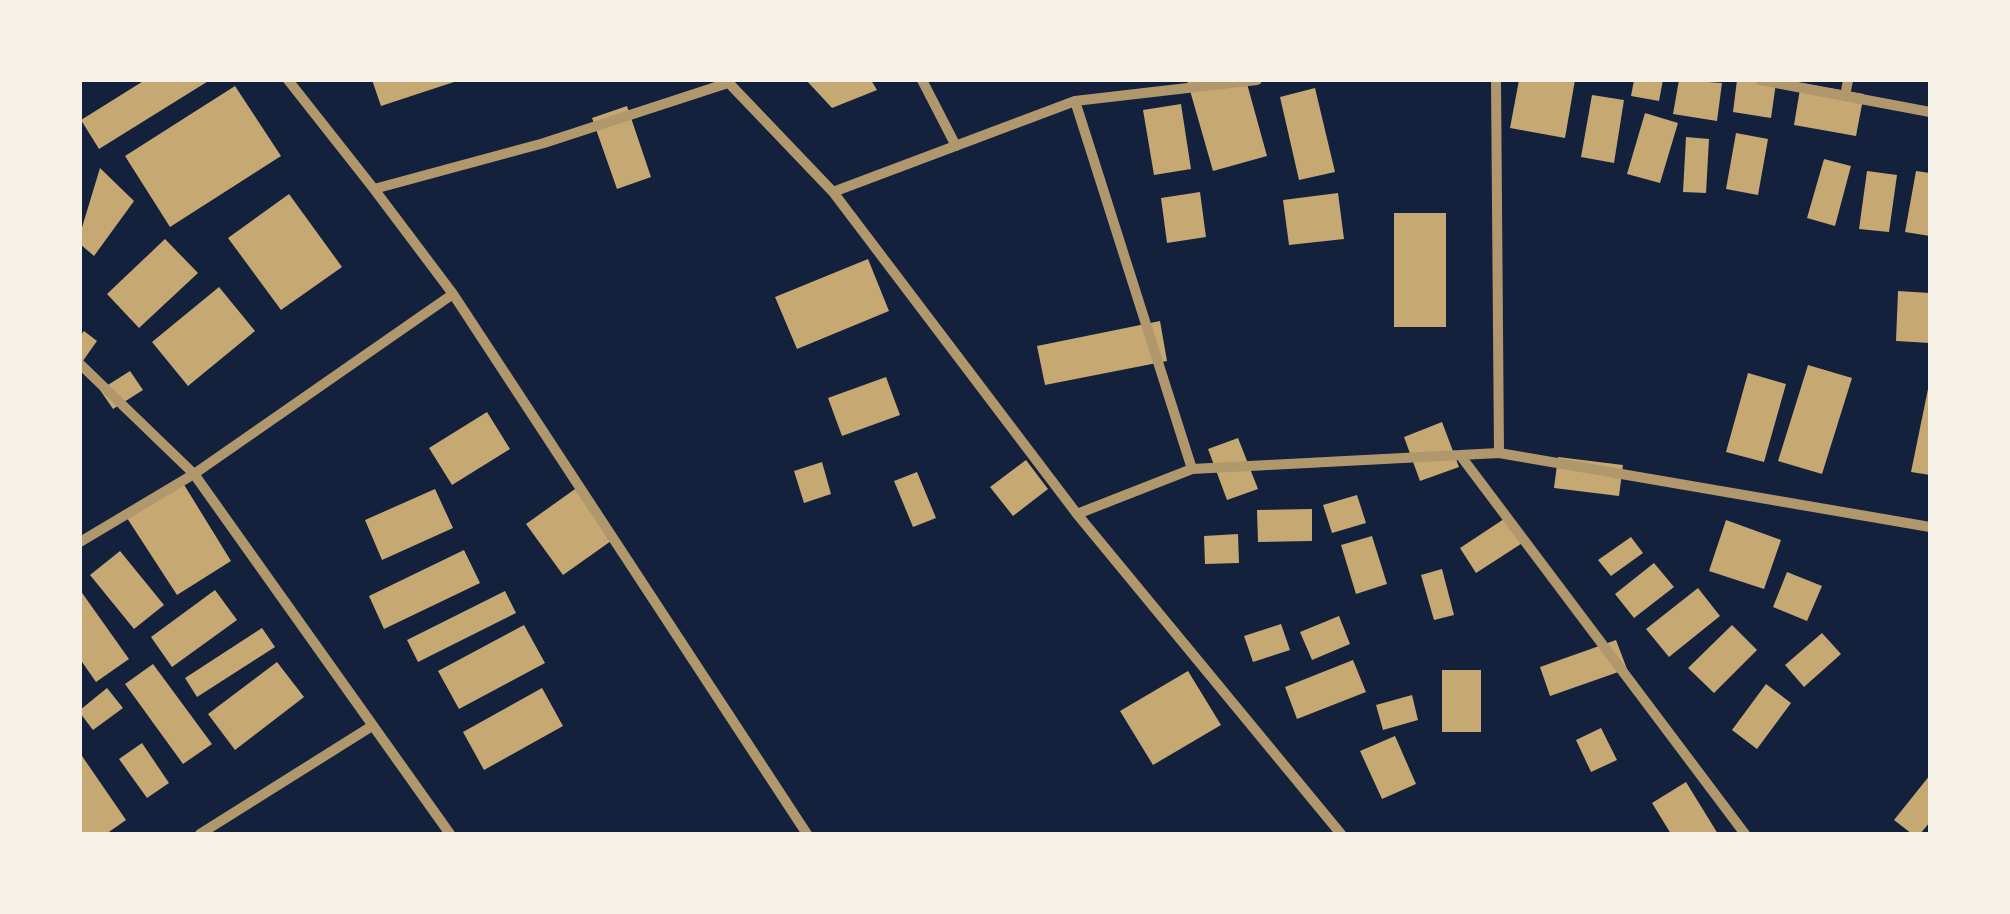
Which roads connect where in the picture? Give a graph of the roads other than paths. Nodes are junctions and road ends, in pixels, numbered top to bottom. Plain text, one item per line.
1 (288, 80) edge
2 (922, 80) edge
3 (1257, 80) edge
4 (1496, 80) edge
5 (1760, 80) edge
6 (1848, 80) edge
7 (727, 82) edge
8 (1160, 86) edge
9 (1846, 96) junction
10 (1075, 101) junction
11 (1930, 112) edge
12 (956, 146) junction
13 (374, 189) junction
14 (833, 192) junction
15 (453, 294) junction
16 (80, 364) edge
17 (1499, 453) junction
18 (1460, 455) junction
19 (1192, 469) junction
20 (194, 474) junction
21 (1077, 514) junction
22 (1930, 528) edge
23 (80, 542) edge
24 (372, 726) junction
25 (200, 834) edge
26 (450, 834) edge
27 (807, 834) edge
28 (1341, 834) edge
29 (1745, 834) edge

1 - 13 street
2 - 12 street
3 - 8 street
4 - 17 street
5 - 9 street
6 - 9 street
7 - 13 street
7 - 14 street
8 - 10 street
9 - 11 street
10 - 12 street
10 - 19 street
12 - 14 street
13 - 15 street
14 - 21 street
15 - 20 street
15 - 27 street
16 - 20 street
17 - 18 street
17 - 22 street
18 - 19 street
18 - 29 street
19 - 21 street
20 - 23 street
20 - 24 street
21 - 28 street
24 - 25 street
24 - 26 street

